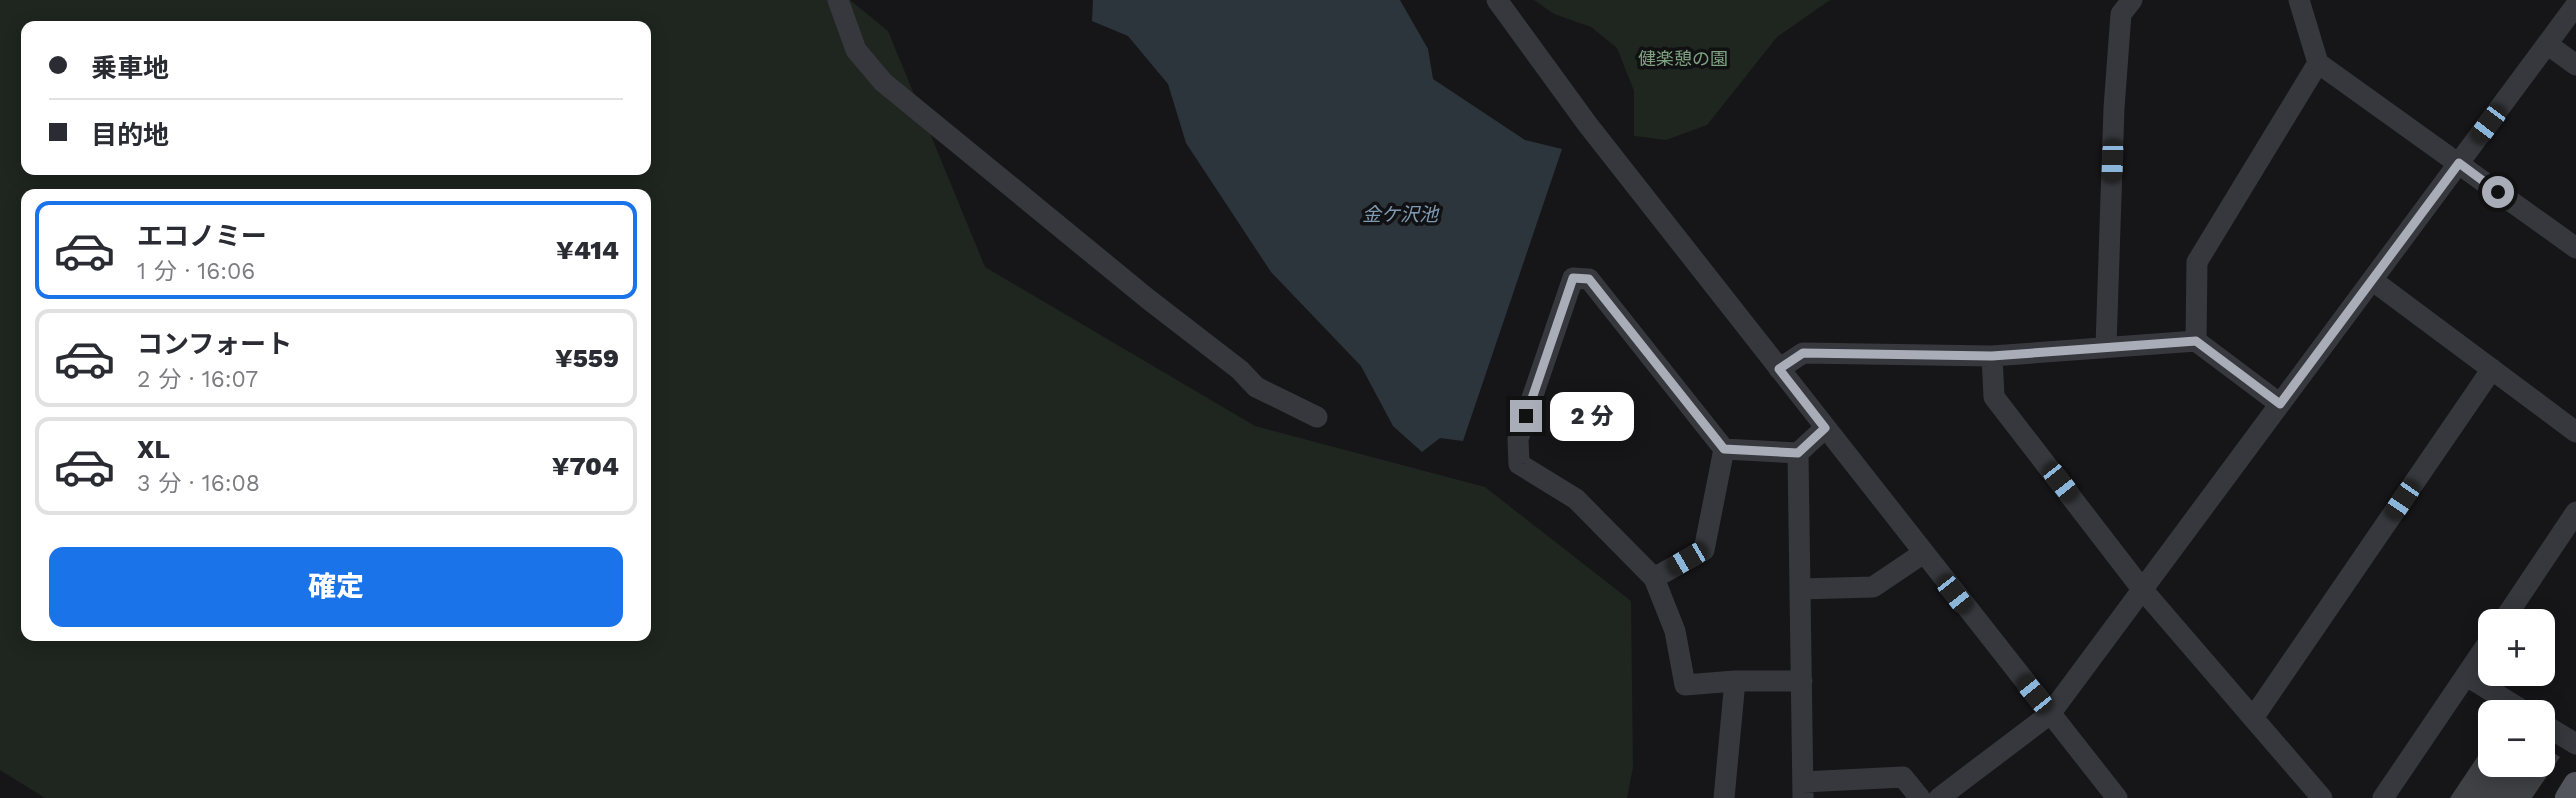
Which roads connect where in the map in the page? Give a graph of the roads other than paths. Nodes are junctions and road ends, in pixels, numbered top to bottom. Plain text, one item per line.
1 (838, 0) edge
2 (1497, 0) edge
3 (2132, 0) edge
4 (2299, 0) edge
5 (2576, 5) edge
6 (2547, 44) junction
7 (2318, 62) junction
8 (2576, 65) edge
9 (2459, 163) junction
10 (2576, 248) edge
11 (2372, 280) junction
12 (2196, 341) junction
13 (2106, 346) junction
14 (1992, 356) junction
15 (1779, 369) junction
16 (2492, 369) junction
17 (2280, 404) junction
18 (1317, 417) dead end
19 (1825, 428) junction
20 (2576, 432) edge
21 (1724, 449) junction
22 (1798, 453) junction
23 (2576, 512) edge
24 (1922, 554) junction
25 (1654, 578) junction
26 (1800, 589) junction
27 (2142, 589) junction
28 (2511, 609) edge
29 (2478, 659) edge
30 (2467, 676) junction
31 (1735, 681) junction
32 (1802, 681) junction
33 (2506, 700) edge
34 (2050, 714) junction
35 (2253, 718) junction
36 (2555, 731) edge
37 (2576, 744) edge
38 (2576, 785) edge
39 (1803, 790) edge
40 (1724, 798) edge
41 (1920, 798) edge
42 (1939, 798) edge
43 (2117, 798) edge
44 (2322, 798) edge
45 (2383, 798) edge
46 (2567, 798) edge

1 - 18 street
2 - 15 street
3 - 13 street
4 - 7 street
5 - 6 street
6 - 8 street
6 - 9 street
7 - 9 street
7 - 12 street
9 - 10 street
9 - 11 street
11 - 16 street
11 - 17 street
12 - 13 street
12 - 17 street
13 - 14 street
14 - 15 street
14 - 27 street
15 - 19 street
16 - 20 street
16 - 35 street
17 - 27 street
19 - 22 street
19 - 24 street
21 - 22 street
21 - 25 street
21 - 25 street
22 - 26 street
23 - 28 street
24 - 26 street
24 - 34 street
25 - 31 street
26 - 32 street
27 - 34 street
27 - 35 street
29 - 30 street
30 - 33 street
30 - 45 street
31 - 32 street
31 - 40 street
32 - 39 street
34 - 42 street
34 - 43 street
35 - 44 street
36 - 37 street
38 - 46 main road
39 - 41 street

